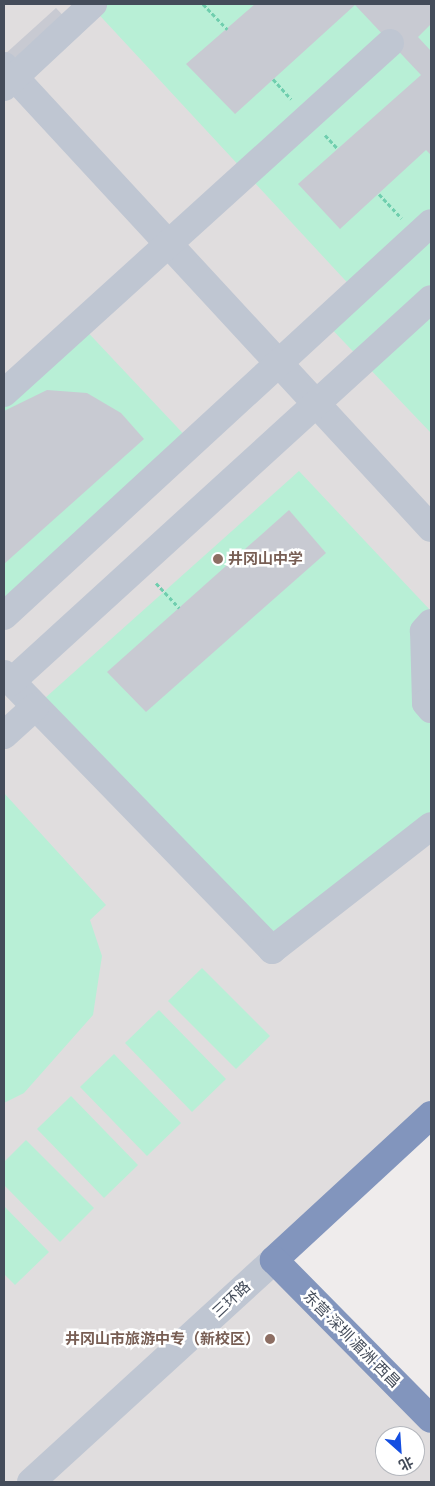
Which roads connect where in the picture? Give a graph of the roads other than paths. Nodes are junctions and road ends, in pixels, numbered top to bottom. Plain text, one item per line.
1 (93, 4) edge
2 (390, 43) dead end
3 (7, 77) edge
4 (431, 223) edge
5 (168, 244) junction
6 (431, 299) edge
7 (278, 364) junction
8 (4, 393) edge
9 (317, 404) junction
10 (431, 528) edge
11 (4, 616) edge
12 (431, 623) edge
13 (7, 678) edge
14 (35, 707) junction
15 (431, 709) edge
16 (4, 736) edge
17 (431, 826) edge
18 (431, 1115) edge
19 (274, 1260) junction
20 (431, 1419) edge
21 (31, 1482) edge

1 - 3 street
2 - 5 street
3 - 5 street
4 - 7 street
5 - 7 street
5 - 8 street
6 - 9 street
7 - 9 street
7 - 11 street
9 - 10 street
9 - 13 street
12 - 15 street
13 - 14 street
14 - 16 street
14 - 17 street
18 - 19 highway, 三环路
19 - 20 highway, 东营-深圳 湄洲-西昌
19 - 21 street, 三环路

